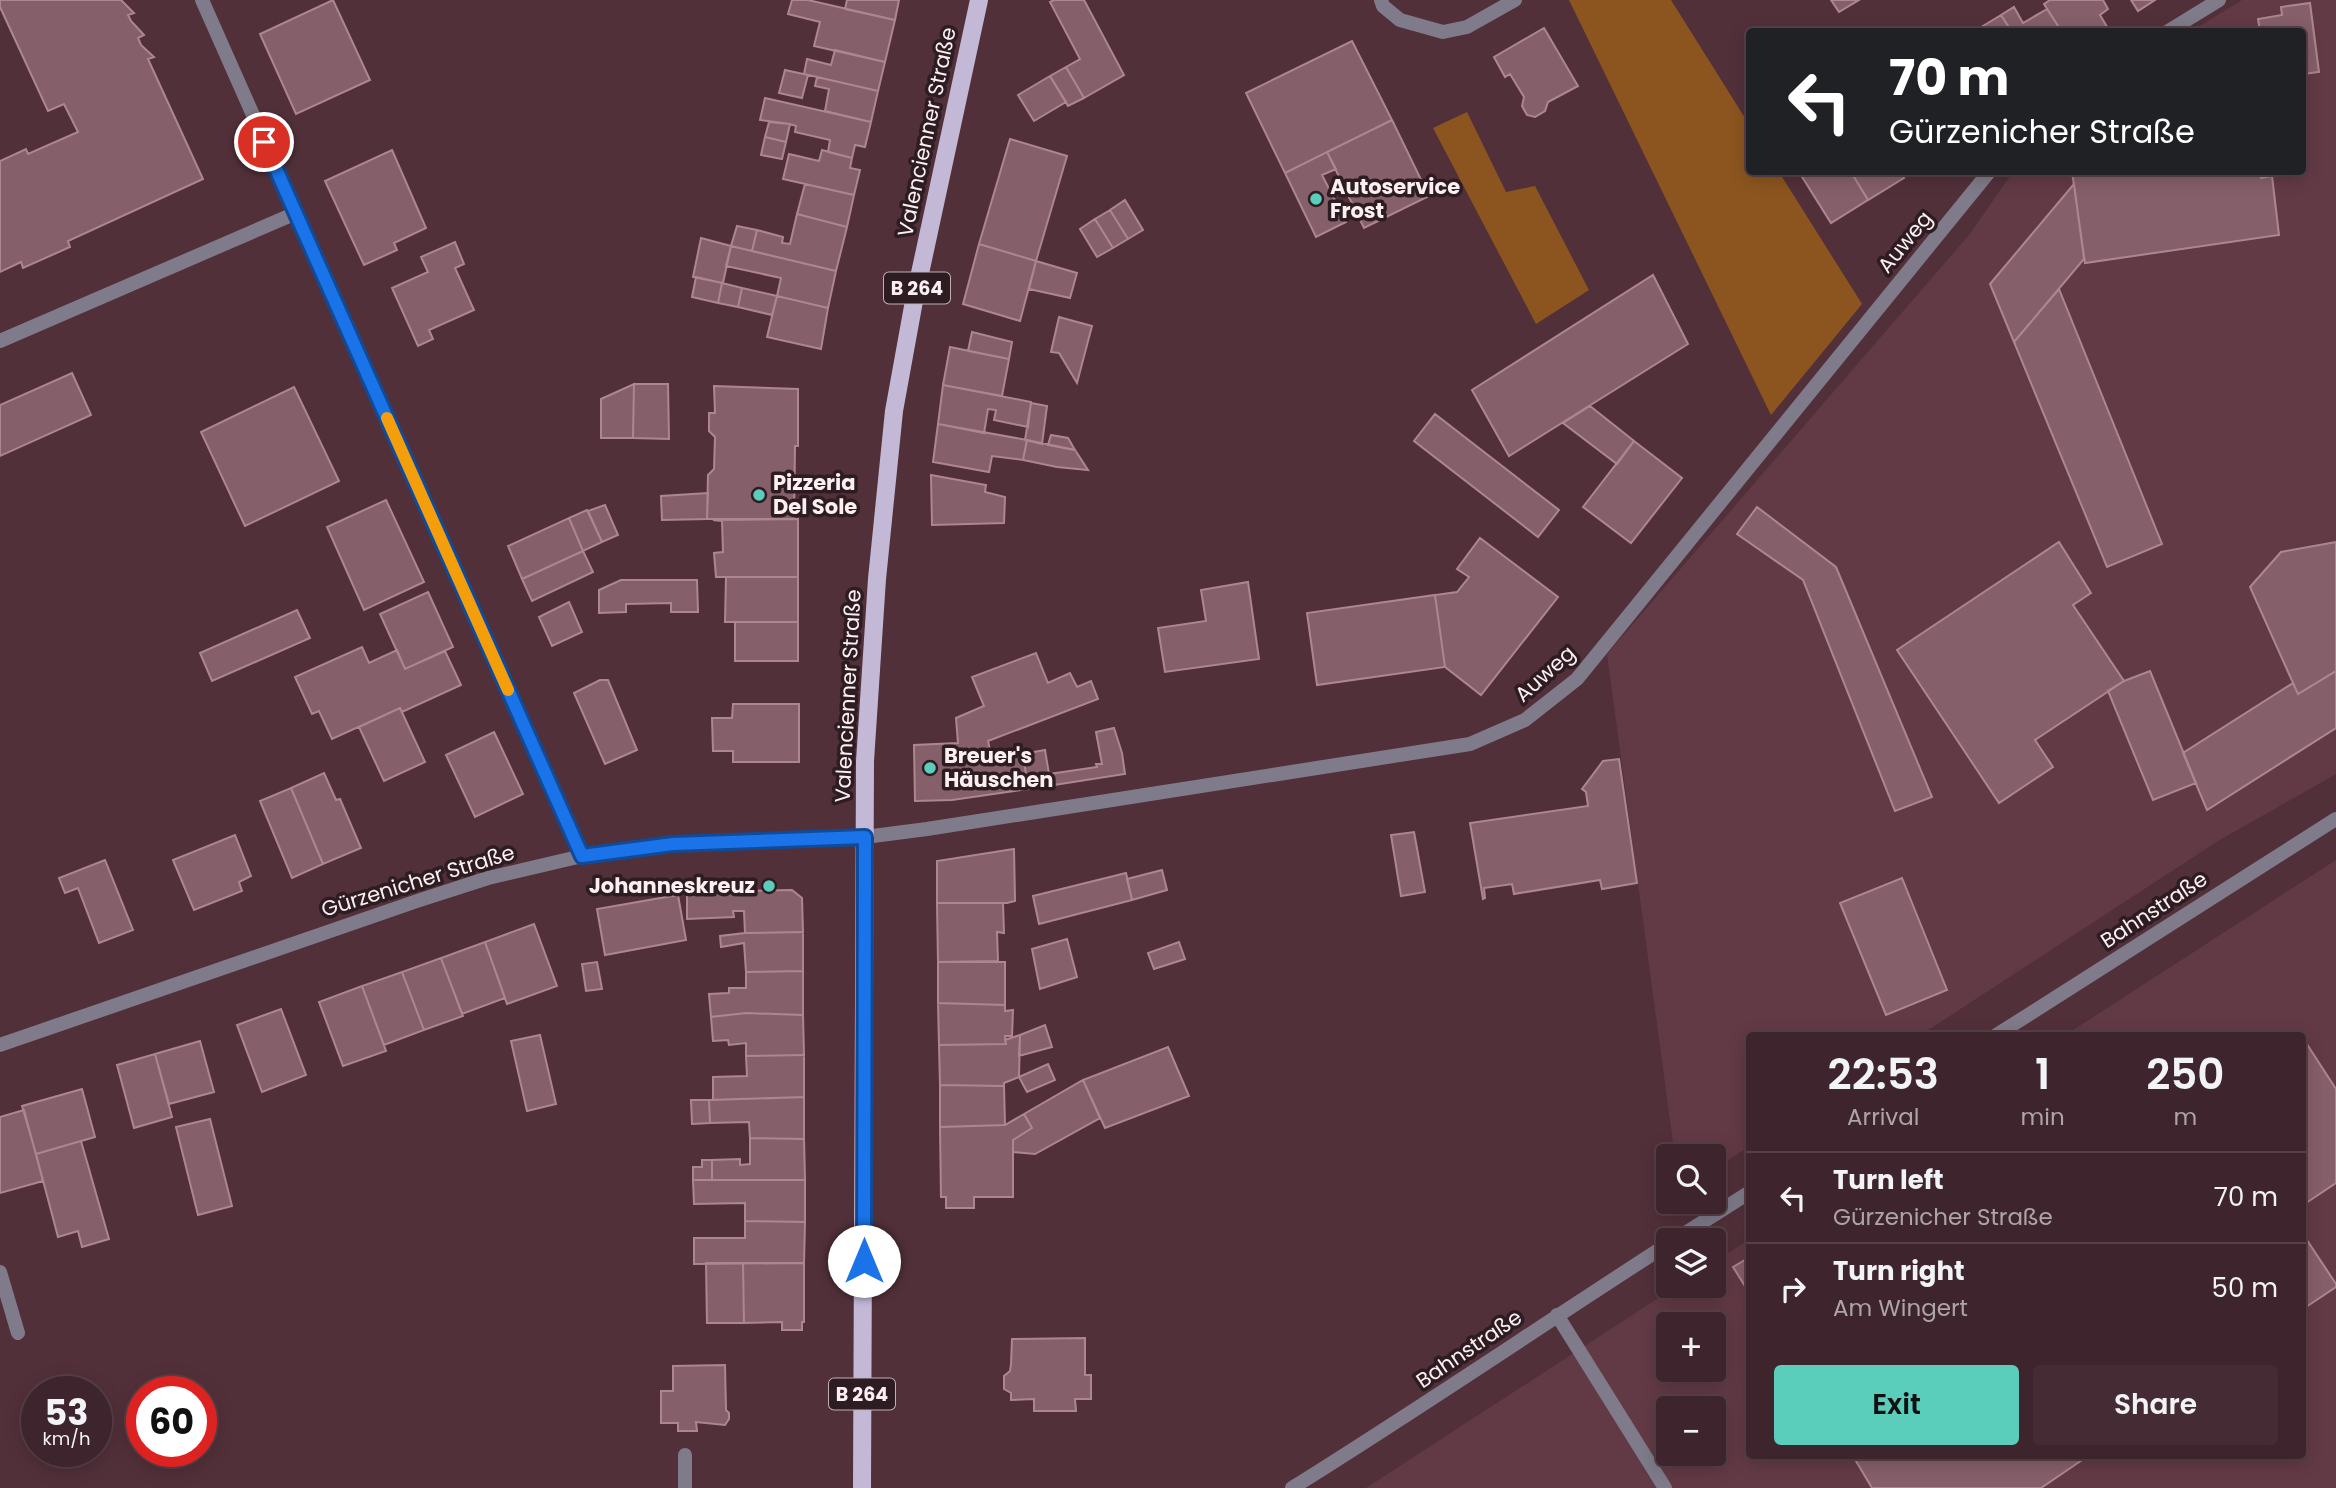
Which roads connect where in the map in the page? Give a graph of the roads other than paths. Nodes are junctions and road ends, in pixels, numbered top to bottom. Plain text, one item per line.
1 (202, 0) edge
2 (979, 0) edge
3 (1381, 0) edge
4 (1515, 0) edge
5 (2219, 0) edge
6 (2174, 28) edge
7 (1988, 175) edge
8 (296, 213) junction
9 (0, 341) edge
10 (2336, 818) edge
11 (865, 837) junction
12 (582, 856) junction
13 (2001, 1032) edge
14 (0, 1045) edge
15 (1746, 1195) edge
16 (1693, 1228) edge
17 (1656, 1252) edge
18 (0, 1272) edge
19 (1558, 1315) junction
20 (18, 1333) dead end
21 (685, 1455) dead end
22 (685, 1488) edge
23 (862, 1488) edge
24 (1292, 1488) edge
25 (1665, 1488) edge

1 - 8 street
2 - 11 main road, Valencienner Straße / B 264
3 - 4 street
5 - 6 street
7 - 11 street, Auweg
8 - 9 street
8 - 12 street
10 - 13 street, Bahnstraße
11 - 12 street, Gürzenicher Straße
11 - 23 main road, Valencienner Straße / B 264
12 - 14 street, Gürzenicher Straße
15 - 16 street
17 - 19 street, Bahnstraße
18 - 20 street
19 - 24 street, Bahnstraße
19 - 25 street
21 - 22 street

